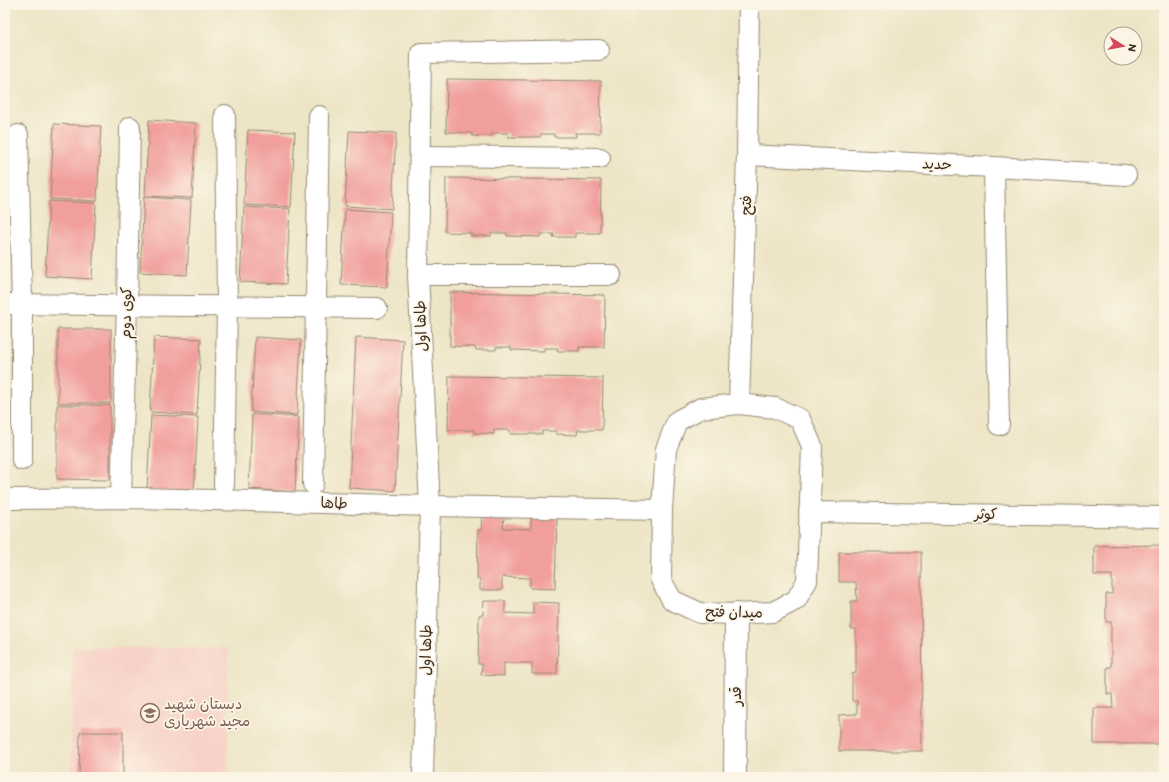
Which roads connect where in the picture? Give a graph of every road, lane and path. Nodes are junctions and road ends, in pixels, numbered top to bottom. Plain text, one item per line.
1 (749, 5) edge
2 (599, 50) dead end
3 (225, 115) dead end
4 (319, 116) dead end
5 (130, 127) dead end
6 (18, 135) dead end
7 (747, 155) junction
8 (420, 156) junction
9 (600, 158) dead end
10 (994, 167) junction
11 (1126, 175) dead end
12 (611, 274) dead end
13 (418, 275) junction
14 (13, 304) edge
15 (127, 305) junction
16 (227, 306) junction
17 (316, 307) junction
18 (377, 308) dead end
19 (739, 404) junction
20 (998, 425) dead end
21 (22, 460) dead end
22 (313, 484) dead end
23 (224, 485) dead end
24 (121, 498) junction
25 (5, 499) edge
26 (430, 506) junction
27 (662, 510) junction
28 (809, 512) junction
29 (1164, 517) edge
30 (736, 614) junction
31 (423, 777) edge
32 (735, 777) edge

1 - 7 street, فتح
2 - 8 street, طاها اول
3 - 16 street
4 - 17 street
5 - 15 street, کوی دوم
6 - 14 street
7 - 10 street, حدید
7 - 19 street, فتح
8 - 9 street
8 - 13 street, طاها اول
10 - 11 street, حدید
10 - 20 street
12 - 13 street
13 - 26 street, طاها اول
14 - 15 street
14 - 21 street
15 - 16 street
15 - 24 street, کوی دوم
16 - 17 street
16 - 23 street
17 - 18 street
17 - 22 street
19 - 27 street, میدان فتح
19 - 28 street, میدان فتح
24 - 25 street, طاها
24 - 26 street, طاها
26 - 27 street, طاها
26 - 31 street, طاها اول
27 - 30 street, میدان فتح
28 - 29 street, کوثر
28 - 30 street, میدان فتح
30 - 32 street, قدر

